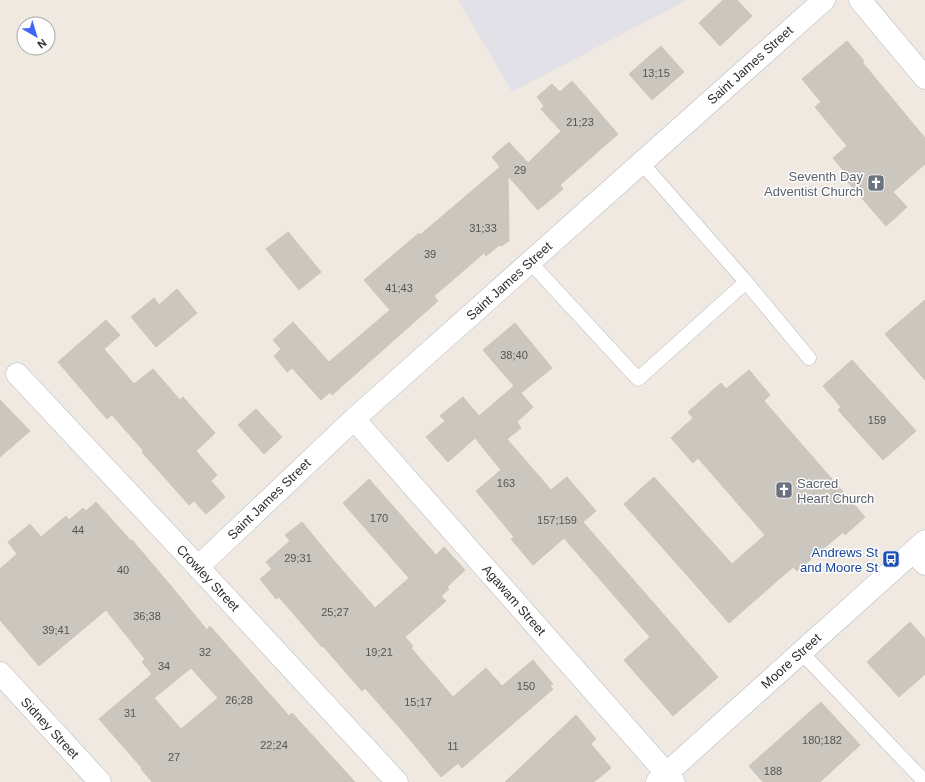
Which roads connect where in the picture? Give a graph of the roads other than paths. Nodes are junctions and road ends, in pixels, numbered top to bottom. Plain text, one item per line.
1 (824, 0) edge
2 (860, 0) edge
3 (925, 78) edge
4 (641, 162) junction
5 (530, 262) junction
6 (746, 282) junction
7 (809, 358) dead end
8 (17, 374) dead end
9 (354, 419) junction
10 (921, 552) edge
11 (198, 567) junction
12 (801, 652) junction
13 (0, 673) edge
14 (666, 779) edge
15 (100, 782) edge
16 (397, 782) edge
17 (925, 782) edge

1 - 4 street, Saint James Street
2 - 3 street
4 - 5 street, Saint James Street
4 - 6 lane
5 - 6 lane
5 - 9 street, Saint James Street
6 - 7 lane
8 - 11 street, Crowley Street
9 - 11 street, Saint James Street
9 - 14 street, Agawam Street
10 - 12 street, Moore Street
11 - 16 street, Crowley Street
12 - 14 street, Moore Street
12 - 17 lane
13 - 15 street, Sidney Street

